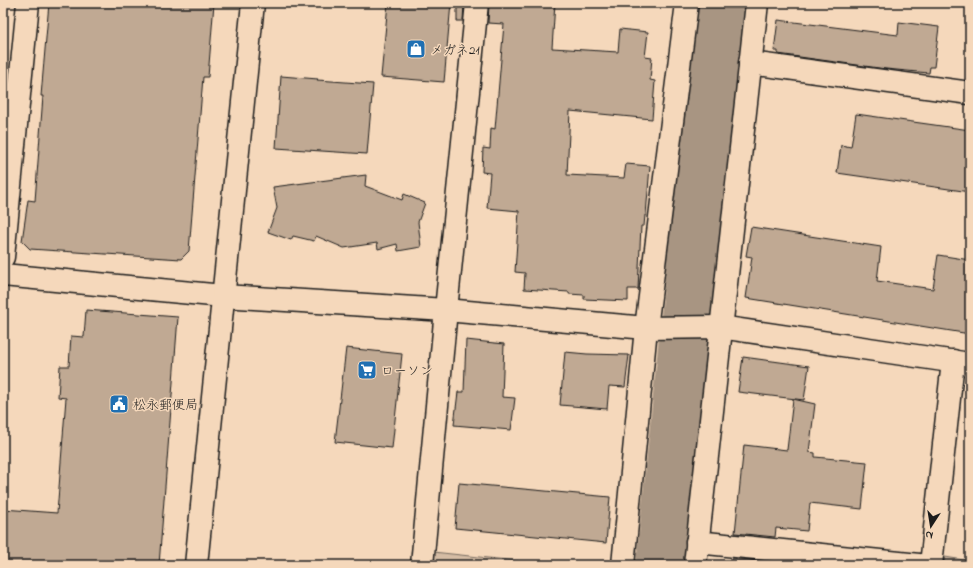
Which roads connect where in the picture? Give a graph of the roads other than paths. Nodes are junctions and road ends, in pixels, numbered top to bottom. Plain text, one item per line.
1 (28, 3) edge
2 (253, 3) edge
3 (477, 3) edge
4 (687, 3) edge
5 (757, 3) edge
6 (750, 63) junction
7 (970, 93) edge
8 (3, 257) edge
9 (3, 275) edge
10 (223, 296) junction
11 (446, 310) junction
12 (720, 327) junction
13 (646, 328) junction
14 (962, 363) edge
15 (697, 542) junction
16 (196, 565) edge
17 (422, 565) edge
18 (623, 565) edge
19 (695, 565) edge
20 (919, 565) edge
21 (931, 565) edge

1 - 8 street
2 - 10 street
3 - 11 street
4 - 13 street
5 - 6 street
6 - 7 street
6 - 12 street
9 - 10 street
10 - 11 street
10 - 16 street
11 - 13 street
11 - 17 street
12 - 13 street
12 - 14 street
12 - 15 street
13 - 18 street
14 - 21 street
15 - 19 street
15 - 20 street

